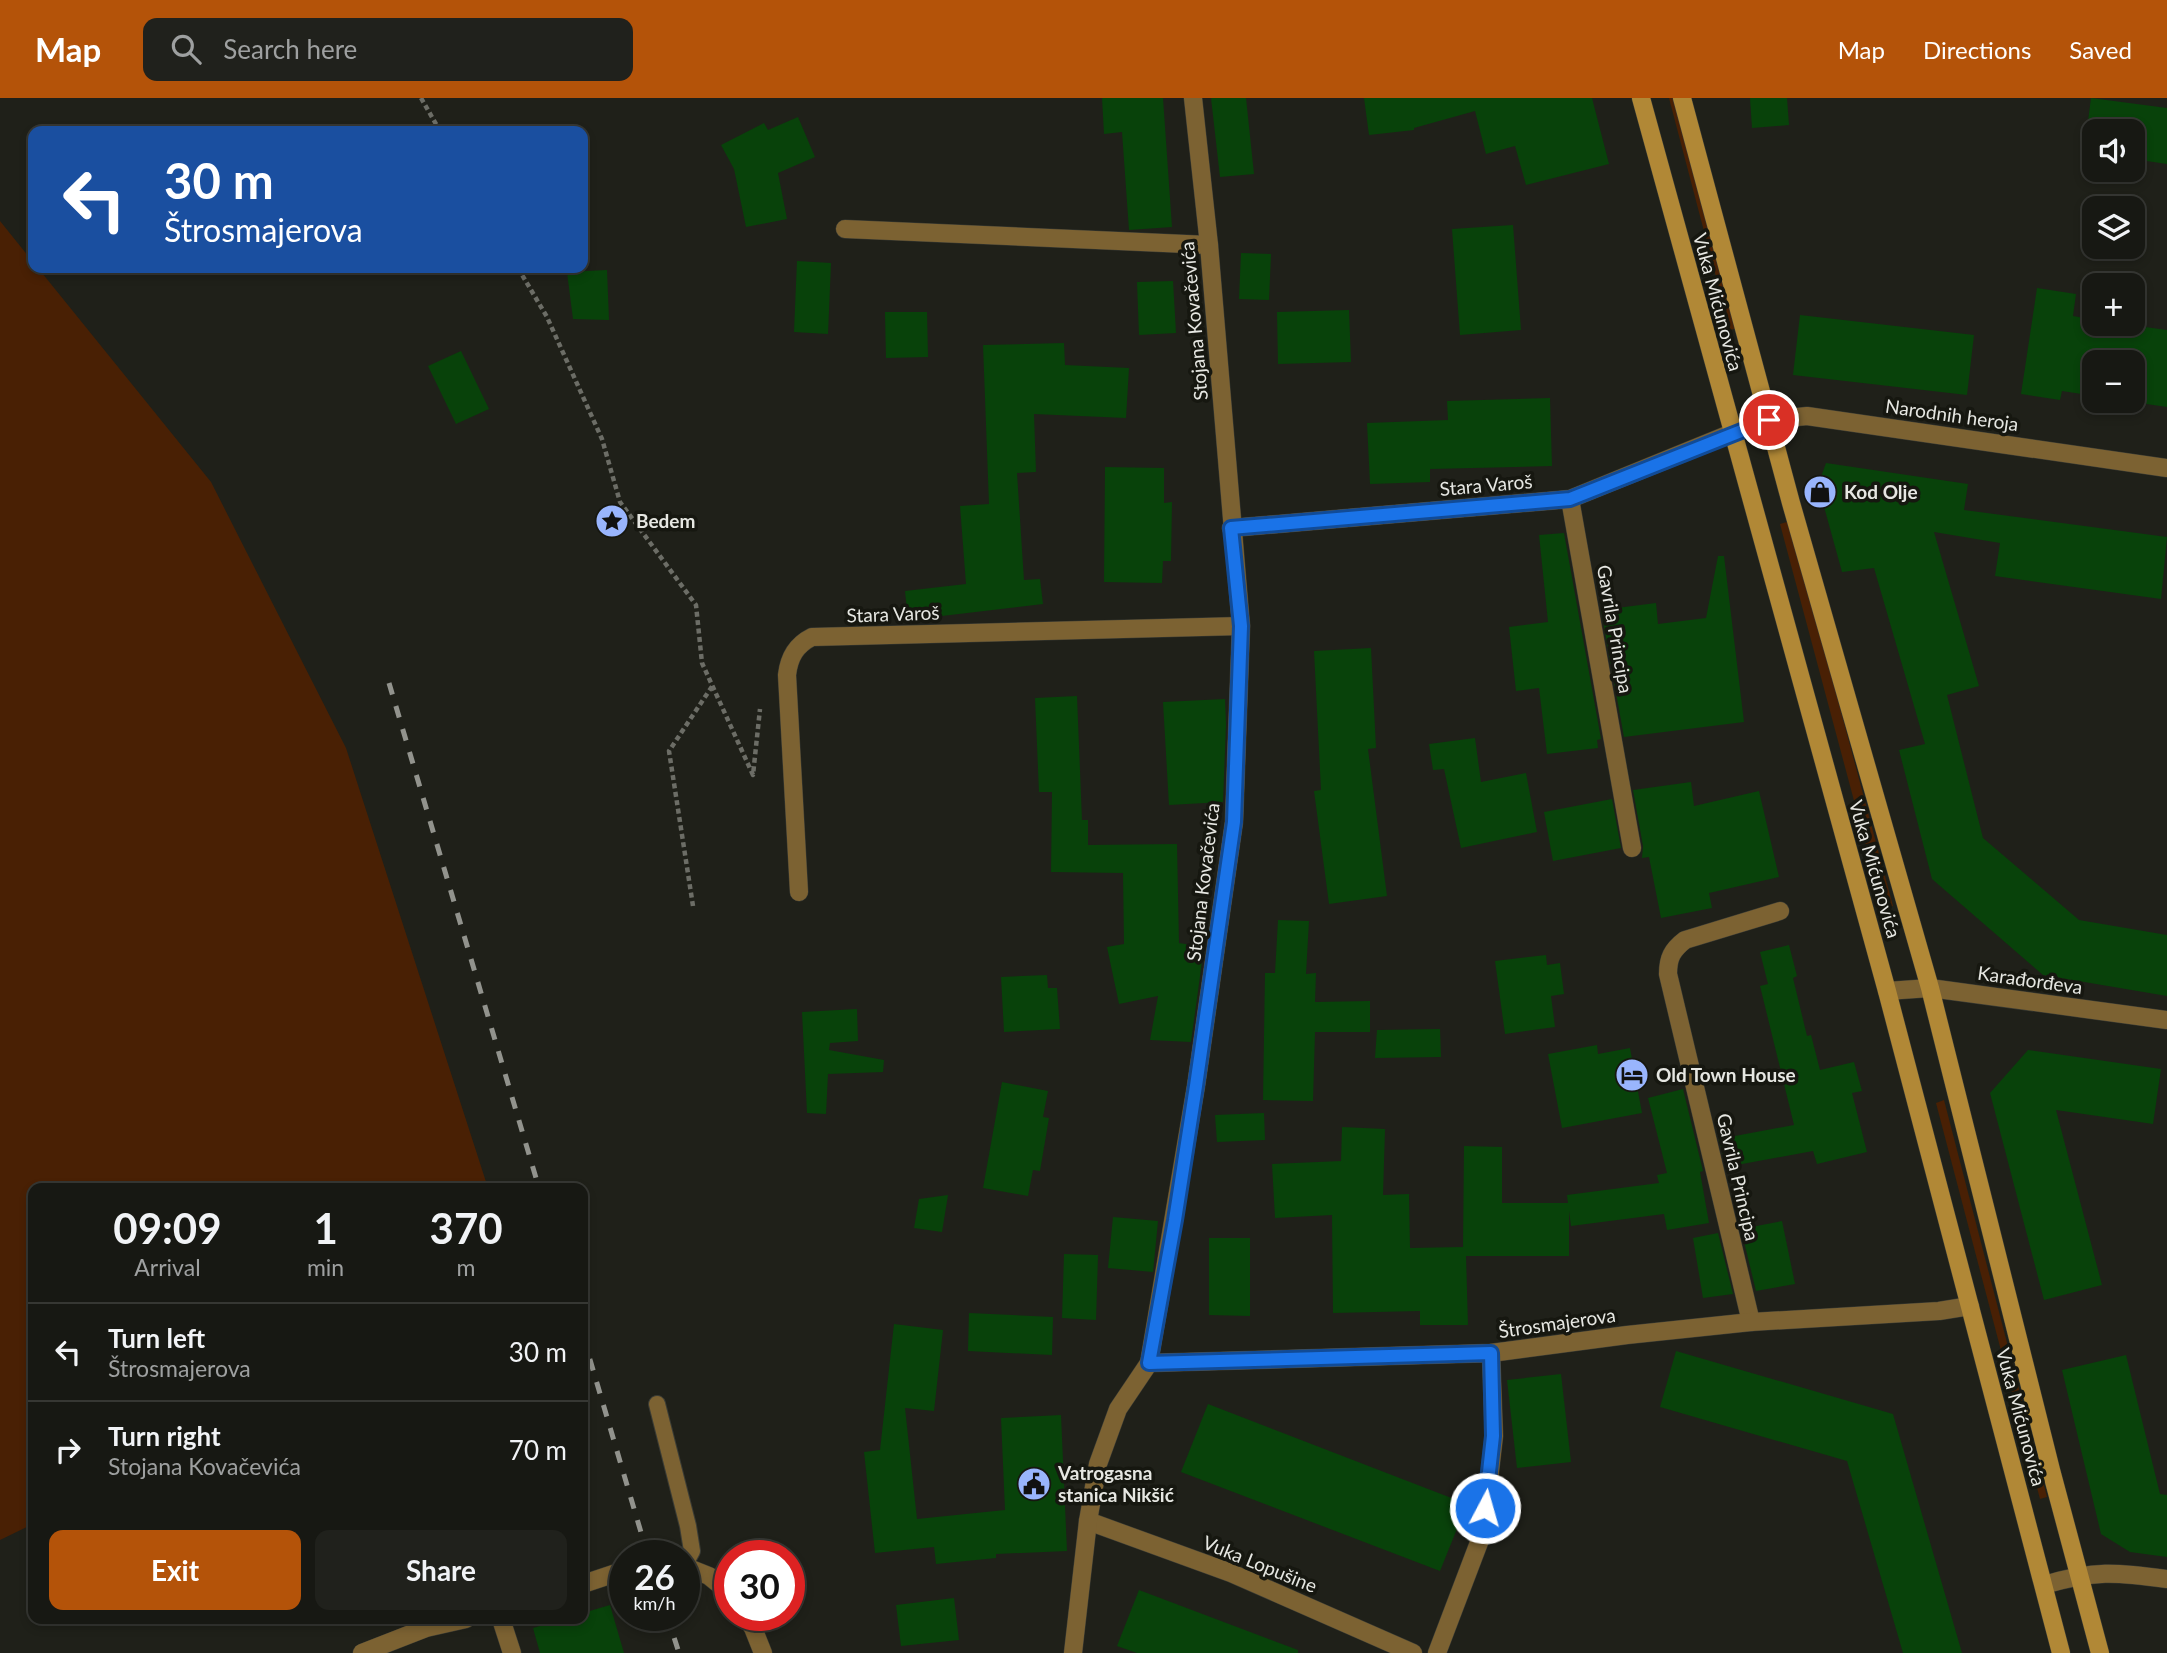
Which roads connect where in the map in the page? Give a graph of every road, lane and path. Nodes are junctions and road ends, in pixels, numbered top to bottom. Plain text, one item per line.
1 (421, 98) edge
2 (1193, 98) edge
3 (1641, 98) edge
4 (1682, 98) edge
5 (437, 126) edge
6 (845, 229) dead end
7 (1209, 246) junction
8 (522, 273) edge
9 (1769, 420) junction
10 (1732, 433) junction
11 (2167, 468) edge
12 (1570, 499) junction
13 (1231, 528) junction
14 (1241, 626) junction
15 (702, 663) junction
16 (762, 696) dead end
17 (1632, 848) dead end
18 (799, 892) dead end
19 (693, 906) dead end
20 (1780, 911) dead end
21 (1930, 988) junction
22 (1887, 990) junction
23 (2167, 1020) edge
24 (1970, 1306) junction
25 (1751, 1322) junction
26 (1491, 1353) junction
27 (1149, 1363) junction
28 (657, 1404) dead end
29 (1087, 1521) junction
30 (690, 1540) edge
31 (609, 1575) edge
32 (2079, 1575) junction
33 (2167, 1579) edge
34 (588, 1582) edge
35 (2044, 1584) junction
36 (444, 1624) edge
37 (503, 1624) edge
38 (754, 1631) edge
39 (362, 1653) edge
40 (512, 1653) edge
41 (763, 1653) edge
42 (1073, 1653) edge
43 (1413, 1653) edge
44 (1437, 1653) edge
45 (2061, 1653) edge
46 (2099, 1653) edge

1 - 5 path
2 - 7 street, Stojana Kovačevića
3 - 10 main road, Vuka Mićunovića
4 - 9 main road, Vuka Mićunovića
6 - 7 street
7 - 13 street, Stojana Kovačevića
8 - 15 path
9 - 10 street, Narodnih heroja
9 - 11 street, Narodnih heroja
9 - 21 main road, Vuka Mićunovića
10 - 12 street, Stara Varoš
10 - 22 main road, Vuka Mićunovića
12 - 13 street, Stara Varoš
12 - 17 street, Gavrila Principa
13 - 14 street, Stojana Kovačevića
14 - 18 street, Stara Varoš
14 - 27 street, Stojana Kovačevića
15 - 16 path
15 - 19 path
20 - 25 street, Gavrila Principa
21 - 22 street, Karađorđeva
21 - 23 street, Karađorđeva
21 - 32 main road, Vuka Mićunovića
22 - 24 main road, Vuka Mićunovića
24 - 25 street, Štrosmajerova
24 - 35 main road, Vuka Mićunovića
25 - 26 street, Štrosmajerova
26 - 27 street, Štrosmajerova
26 - 44 street
27 - 29 street, Stojana Kovačevića
28 - 30 lane
29 - 42 street, Stojana Kovačevića
29 - 43 street, Vuka Lopušine
31 - 34 street
32 - 33 street
32 - 35 street
32 - 46 main road, Vuka Mićunovića
35 - 45 main road, Vuka Mićunovića
36 - 39 street
37 - 40 street
38 - 41 street

